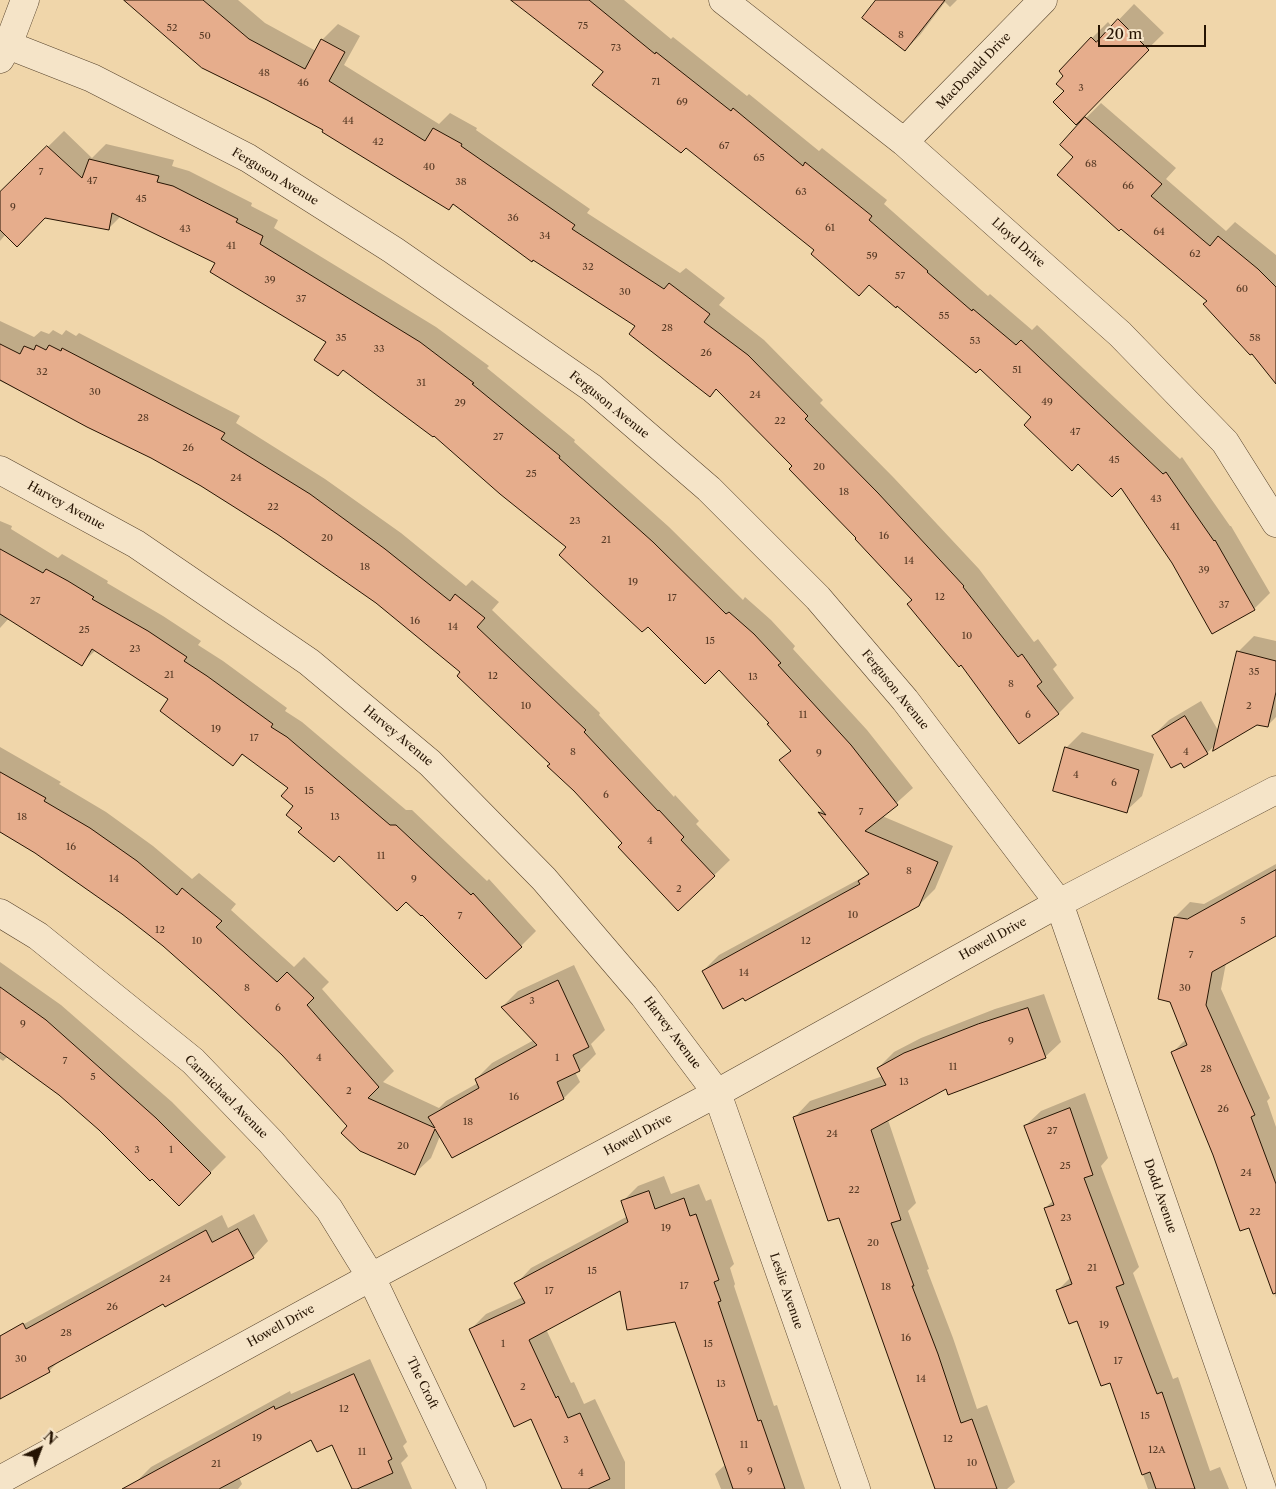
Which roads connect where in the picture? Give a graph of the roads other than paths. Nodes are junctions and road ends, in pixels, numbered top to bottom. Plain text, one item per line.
1 (25, 0) edge
2 (722, 0) edge
3 (1043, 0) edge
4 (4, 52) edge
5 (904, 142) junction
6 (0, 470) edge
7 (1276, 523) edge
8 (1276, 790) edge
9 (1059, 902) junction
10 (0, 913) edge
11 (717, 1093) junction
12 (371, 1276) junction
13 (0, 1480) edge
14 (472, 1489) edge
15 (856, 1489) edge
16 (1262, 1489) edge

1 - 4 street
2 - 5 street, Lloyd Drive
3 - 5 street, MacDonald Drive
4 - 9 street, Ferguson Avenue
5 - 7 street, Lloyd Drive
6 - 11 street, Harvey Avenue
8 - 9 street, Howell Drive
9 - 11 street, Howell Drive
9 - 16 street, Dodd Avenue
10 - 12 street, Carmichael Avenue
11 - 12 street, Howell Drive
11 - 15 street, Leslie Avenue
12 - 13 street, Howell Drive
12 - 14 street, The Croft

